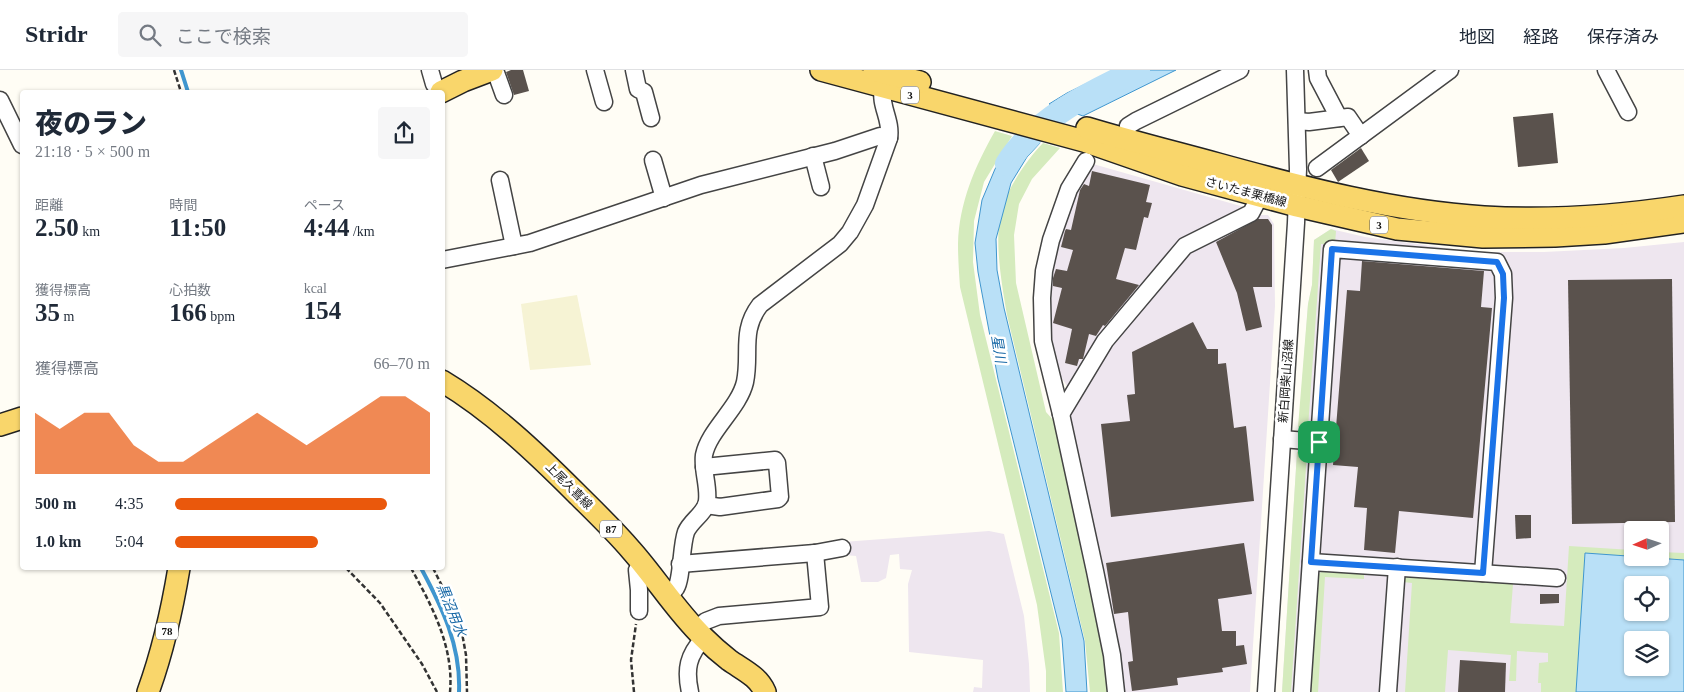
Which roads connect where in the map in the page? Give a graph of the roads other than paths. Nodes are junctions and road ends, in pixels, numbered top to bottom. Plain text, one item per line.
1 (430, 70) edge
2 (493, 70) edge
3 (595, 70) edge
4 (634, 70) edge
5 (821, 70) edge
6 (1240, 70) edge
7 (1295, 70) edge
8 (1317, 70) edge
9 (1450, 70) edge
10 (1606, 70) edge
11 (879, 79) edge
12 (439, 90) edge
13 (445, 90) edge
14 (504, 95) dead end
15 (0, 100) edge
16 (604, 102) dead end
17 (1628, 112) dead end
18 (651, 118) dead end
19 (1340, 118) junction
20 (1297, 121) junction
21 (1128, 126) dead end
22 (1361, 136) junction
23 (889, 138) junction
24 (20, 141) edge
25 (1089, 144) junction
26 (813, 156) junction
27 (653, 160) dead end
28 (1318, 168) dead end
29 (500, 180) dead end
30 (821, 187) dead end
31 (1260, 196) junction
32 (1297, 196) junction
33 (664, 198) junction
34 (1684, 206) edge
35 (1684, 222) edge
36 (514, 246) junction
37 (445, 259) edge
38 (445, 382) edge
39 (1061, 414) junction
40 (20, 419) edge
41 (0, 425) edge
42 (1282, 439) junction
43 (1319, 442) junction
44 (704, 467) junction
45 (706, 505) junction
46 (842, 548) dead end
47 (816, 553) junction
48 (1311, 562) junction
49 (642, 563) junction
50 (680, 564) junction
51 (1397, 567) junction
52 (179, 570) edge
53 (1483, 573) junction
54 (1557, 578) dead end
55 (668, 597) junction
56 (639, 609) road end
57 (700, 634) junction
58 (148, 692) edge
59 (690, 692) edge
60 (765, 692) edge
61 (1116, 692) edge
62 (1266, 692) edge
63 (1302, 692) edge
64 (1388, 692) edge

1 - 12 street
2 - 13 main road
2 - 14 street
3 - 16 street
4 - 18 street
5 - 11 main road, さいたま栗橋線 / 3
6 - 21 street
7 - 20 street, 新白岡柴山沼線
8 - 19 street
9 - 22 street
10 - 17 street
11 - 23 street
11 - 25 main road, さいたま栗橋線 / 3
15 - 24 street
19 - 20 street
19 - 22 street
20 - 32 street, 新白岡柴山沼線
22 - 28 street
23 - 26 street
23 - 44 street
25 - 31 main road, さいたま栗橋線 / 3
25 - 32 main road, さいたま栗橋線 / 3
25 - 39 street
26 - 30 street
26 - 33 street
27 - 33 street
29 - 36 street
31 - 32 main road, さいたま栗橋線 / 3
31 - 39 street
32 - 34 main road, さいたま栗橋線 / 3
32 - 35 main road, さいたま栗橋線 / 3
32 - 42 street, 新白岡柴山沼線
33 - 36 street
36 - 37 street
38 - 49 main road, 上尾久喜線 / 87
39 - 61 street
40 - 41 main road
42 - 43 street
42 - 62 street, 新白岡柴山沼線
43 - 48 street
43 - 53 street
44 - 45 street
44 - 45 street
45 - 50 street
46 - 47 street
47 - 50 street
47 - 57 street
48 - 51 street
48 - 63 street
49 - 55 main road, 上尾久喜線 / 87
49 - 56 street
50 - 55 street
51 - 53 street
51 - 64 street
52 - 58 main road, 78
53 - 54 street
55 - 57 main road, 上尾久喜線 / 87
57 - 59 street
57 - 60 main road, 上尾久喜線 / 87

